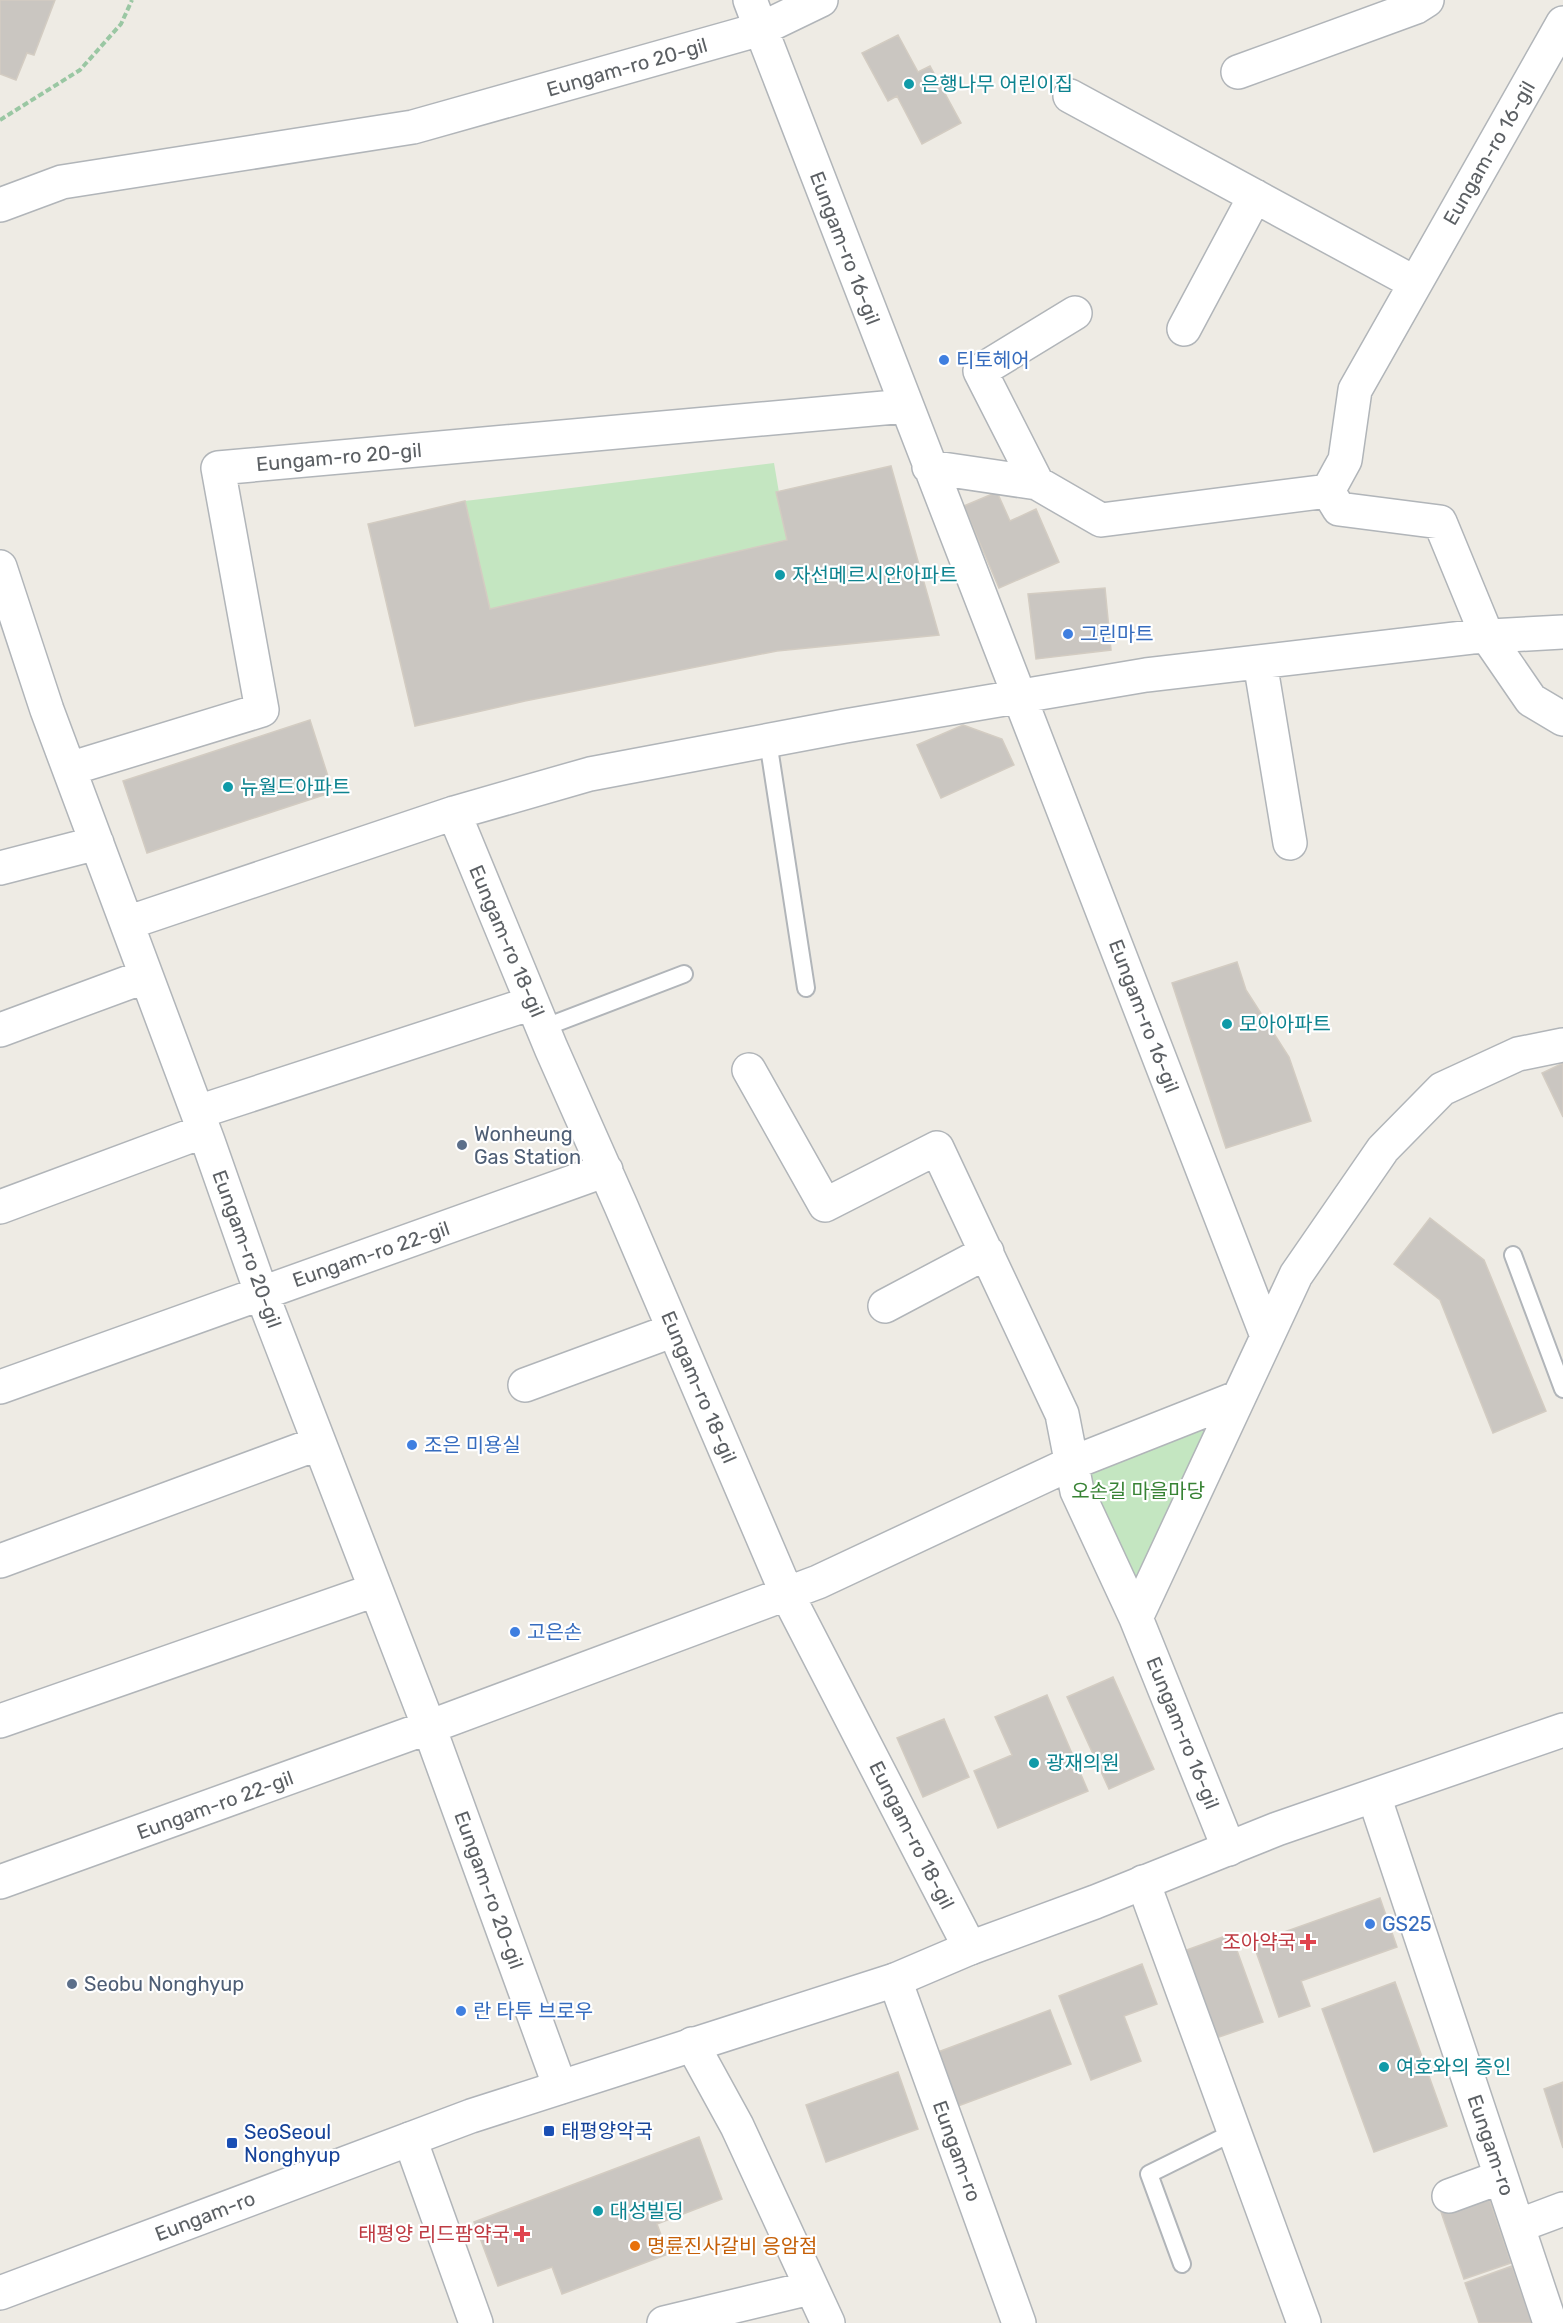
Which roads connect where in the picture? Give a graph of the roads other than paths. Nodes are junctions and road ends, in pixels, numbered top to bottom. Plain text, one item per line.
1 (821, 0) edge
2 (1427, 0) edge
3 (1546, 0) edge
4 (755, 15) edge
5 (1563, 20) edge
6 (1238, 72) dead end
7 (1070, 96) dead end
8 (1255, 196) junction
9 (0, 205) edge
10 (1415, 283) junction
11 (1075, 313) dead end
12 (1184, 329) dead end
13 (906, 406) junction
14 (929, 467) junction
15 (1037, 483) junction
16 (1328, 491) junction
17 (0, 567) edge
18 (1563, 632) edge
19 (1487, 636) junction
20 (1260, 662) junction
21 (1020, 697) junction
22 (1563, 718) edge
23 (768, 741) junction
24 (69, 769) junction
25 (454, 813) junction
26 (97, 843) junction
27 (1290, 843) dead end
28 (0, 868) edge
29 (127, 923) junction
30 (684, 974) dead end
31 (146, 976) junction
32 (806, 988) dead end
33 (538, 1015) junction
34 (0, 1030) edge
35 (1563, 1045) edge
36 (749, 1070) dead end
37 (201, 1122) junction
38 (606, 1170) junction
39 (0, 1207) edge
40 (987, 1252) junction
41 (1513, 1255) dead end
42 (261, 1292) junction
43 (885, 1306) dead end
44 (674, 1330) junction
45 (1268, 1336) junction
46 (525, 1385) dead end
47 (0, 1387) edge
48 (1563, 1389) edge
49 (1239, 1397) junction
50 (319, 1443) junction
51 (1072, 1463) junction
52 (0, 1561) edge
53 (375, 1590) junction
54 (787, 1594) junction
55 (1136, 1618) junction
56 (0, 1721) edge
57 (429, 1727) junction
58 (1563, 1730) edge
59 (1374, 1796) junction
60 (1229, 1848) junction
61 (0, 1882) edge
62 (1143, 1882) junction
63 (970, 1948) junction
64 (895, 1980) junction
65 (692, 2044) junction
66 (560, 2087) junction
67 (1234, 2132) junction
68 (410, 2139) junction
69 (1501, 2177) junction
70 (1449, 2196) dead end
71 (1563, 2209) edge
72 (1518, 2226) junction
73 (1182, 2264) dead end
74 (810, 2288) junction
75 (0, 2294) edge
76 (476, 2323) edge
77 (664, 2323) edge
78 (828, 2323) edge
79 (1019, 2323) edge
80 (1304, 2323) edge
81 (1550, 2323) edge

1 - 4 street, Eungam-ro 20-gil
2 - 6 street
3 - 5 street
4 - 9 street, Eungam-ro 20-gil
4 - 13 street, Eungam-ro 16-gil
5 - 10 street, Eungam-ro 16-gil
7 - 8 street
8 - 10 street
8 - 12 street
10 - 16 street, Eungam-ro 16-gil
11 - 15 street
13 - 14 street, Eungam-ro 16-gil
13 - 24 street, Eungam-ro 20-gil
14 - 15 street
14 - 21 street, Eungam-ro 16-gil
15 - 16 street
16 - 19 street
17 - 24 street, Eungam-ro 20-gil
18 - 19 street
19 - 20 street
19 - 22 street
20 - 21 street
20 - 27 street
21 - 23 street
21 - 45 street, Eungam-ro 16-gil
23 - 25 street
23 - 32 lane
24 - 26 street, Eungam-ro 20-gil
25 - 29 street
25 - 33 street, Eungam-ro 18-gil
26 - 28 street
26 - 29 street, Eungam-ro 20-gil
29 - 31 street, Eungam-ro 20-gil
30 - 33 lane
31 - 34 street
31 - 37 street, Eungam-ro 20-gil
33 - 37 street
33 - 38 street, Eungam-ro 18-gil
35 - 45 street
36 - 40 street, Eungam-ro 16-gil
37 - 39 street
37 - 42 street, Eungam-ro 20-gil
38 - 42 street, Eungam-ro 22-gil
38 - 44 street, Eungam-ro 18-gil
40 - 43 street
40 - 51 street, Eungam-ro 16-gil
41 - 48 lane
42 - 47 street, Eungam-ro 22-gil
42 - 50 street, Eungam-ro 20-gil
44 - 46 street
44 - 54 street, Eungam-ro 18-gil
45 - 49 street
49 - 51 street
49 - 55 street
50 - 52 street
50 - 53 street, Eungam-ro 20-gil
51 - 54 street
51 - 55 street, Eungam-ro 16-gil
53 - 56 street
53 - 57 street, Eungam-ro 20-gil
54 - 57 street
54 - 63 street, Eungam-ro 18-gil
55 - 60 street, Eungam-ro 16-gil
57 - 61 street, Eungam-ro 22-gil
57 - 66 street, Eungam-ro 20-gil
58 - 59 street, Eungam-ro
59 - 60 street, Eungam-ro
59 - 69 street, Eungam-ro
60 - 62 street, Eungam-ro
62 - 63 street, Eungam-ro
62 - 67 street
63 - 64 street, Eungam-ro
64 - 65 street, Eungam-ro
64 - 79 street, Eungam-ro
65 - 66 street, Eungam-ro
65 - 74 street
66 - 68 street, Eungam-ro
67 - 73 lane
67 - 80 street
68 - 75 street, Eungam-ro
68 - 76 street
69 - 70 street
69 - 72 street, Eungam-ro
71 - 72 street
72 - 81 street, Eungam-ro
74 - 77 street
74 - 78 street

